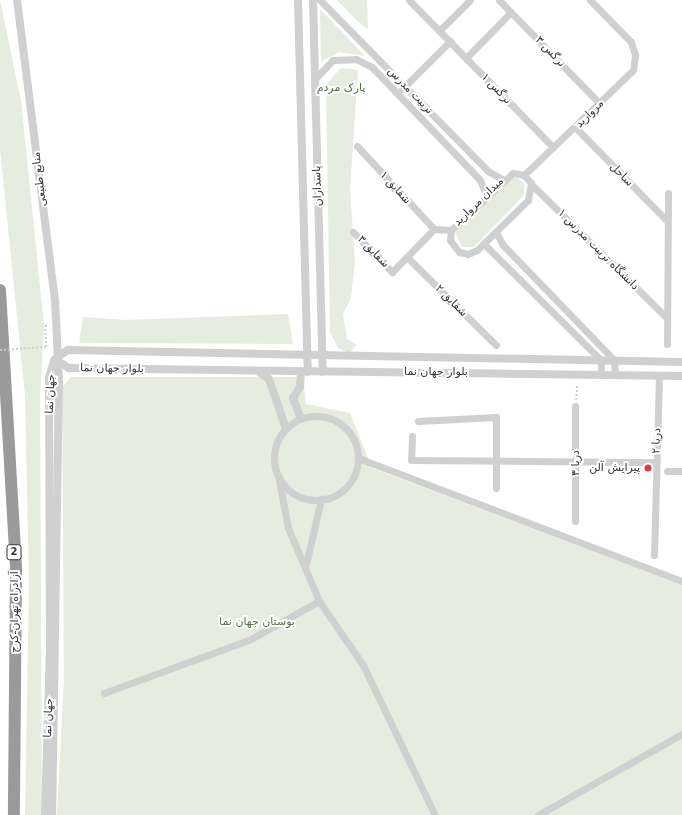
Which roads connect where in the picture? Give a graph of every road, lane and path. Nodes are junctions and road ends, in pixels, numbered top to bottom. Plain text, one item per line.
1 (17, 0) edge
2 (298, 0) edge
3 (313, 0) edge
4 (320, 0) edge
5 (409, 0) edge
6 (470, 0) edge
7 (499, 0) edge
8 (590, 0) edge
9 (511, 12) junction
10 (440, 30) junction
11 (450, 41) junction
12 (466, 58) junction
13 (315, 79) junction
14 (404, 86) junction
15 (396, 93) junction
16 (600, 104) junction
17 (576, 128) junction
18 (302, 146) junction
19 (357, 146) dead end
20 (316, 148) junction
21 (553, 148) junction
22 (524, 175) junction
23 (502, 179) junction
24 (531, 184) junction
25 (668, 192) dead end
26 (486, 194) junction
27 (667, 221) junction
28 (434, 229) junction
29 (451, 230) junction
30 (353, 232) dead end
31 (496, 232) junction
32 (484, 244) junction
33 (407, 257) junction
34 (0, 290) edge
35 (665, 316) junction
36 (45, 326) dead end
37 (667, 344) dead end
38 (496, 345) dead end
39 (0, 350) edge
40 (308, 356) junction
41 (322, 356) junction
42 (55, 359) junction
43 (601, 360) junction
44 (614, 360) junction
45 (682, 362) edge
46 (259, 372) junction
47 (304, 372) junction
48 (323, 372) junction
49 (578, 372) junction
50 (602, 372) junction
51 (615, 373) junction
52 (659, 375) junction
53 (682, 376) edge
54 (575, 406) joint
55 (301, 419) junction
56 (418, 421) dead end
57 (286, 429) junction
58 (412, 436) dead end
59 (358, 458) junction
60 (496, 460) junction
61 (576, 461) junction
62 (656, 462) junction
63 (666, 471) dead end
64 (682, 471) edge
65 (278, 475) junction
66 (496, 488) dead end
67 (321, 499) junction
68 (575, 521) dead end
69 (654, 555) dead end
70 (306, 564) junction
71 (682, 581) edge
72 (319, 601) junction
73 (104, 693) dead end
74 (682, 734) edge
75 (14, 815) edge
76 (45, 815) edge
77 (52, 815) edge
78 (435, 815) edge
79 (538, 815) edge

1 - 42 street, منابع طبیعی
2 - 18 street, پاسداران
3 - 13 street, پاسداران
4 - 14 street, تربیت مدرس
5 - 10 street, نرگس ۱
6 - 10 street
7 - 9 street, نرگس ۳
8 - 16 street, مروارید
9 - 12 street
9 - 16 street, نرگس ۳
10 - 11 street, نرگس ۱
11 - 12 street, نرگس ۱
11 - 14 street
12 - 21 street, نرگس ۱
13 - 15 street, تربیت مدرس
13 - 20 street, پاسداران
14 - 15 street
14 - 23 street, تربیت مدرس
15 - 26 street, تربیت مدرس
16 - 17 street, مروارید
17 - 21 street, مروارید
17 - 27 street, ساحل
18 - 20 street
18 - 40 street, پاسداران
19 - 28 street, شقایق ۱
20 - 41 street, پاسداران
21 - 22 street, مروارید
22 - 23 street, میدان مروارید
22 - 24 street
23 - 26 street, میدان مروارید
24 - 31 street, میدان مروارید
24 - 35 street, ۱ دانشگاه تربیت مدرس
25 - 27 street
26 - 29 street, میدان مروارید
27 - 35 street
28 - 29 street
28 - 33 street
29 - 32 street, میدان مروارید
30 - 33 street, شقایق ۳
31 - 32 street, میدان مروارید
31 - 44 street
32 - 43 street
33 - 38 street, شقایق ۲
34 - 75 highway, آزادراه تهران-کرج / 2
35 - 37 street
36 - 39 path, bridge
40 - 41 street, بلوار جهان نما
40 - 42 street, بلوار جهان نما
40 - 47 street, پاسداران
41 - 43 street, بلوار جهان نما
41 - 48 street, پاسداران
42 - 46 street, بلوار جهان نما
42 - 76 street, جهان نما
42 - 77 street, جهان نما
43 - 44 street, بلوار جهان نما
43 - 50 street
44 - 45 street, بلوار جهان نما
44 - 51 street
46 - 47 street, بلوار جهان نما
46 - 57 street
47 - 48 street, بلوار جهان نما
47 - 55 street, پاسداران
48 - 49 street, بلوار جهان نما
49 - 50 street, بلوار جهان نما
49 - 54 path
50 - 51 street, بلوار جهان نما
51 - 52 street, بلوار جهان نما
52 - 53 street, بلوار جهان نما
52 - 62 street, دریا ۲
54 - 61 street, دریا ۳
55 - 57 street
55 - 59 street
56 - 60 street
57 - 65 street
58 - 60 street
59 - 67 street
59 - 71 street
60 - 61 street
60 - 66 street
61 - 62 street
61 - 68 street, دریا ۳
62 - 69 street, دریا ۲
63 - 64 street
65 - 67 street
65 - 70 street
67 - 70 street
70 - 72 street
72 - 73 street
72 - 78 street
74 - 79 street

